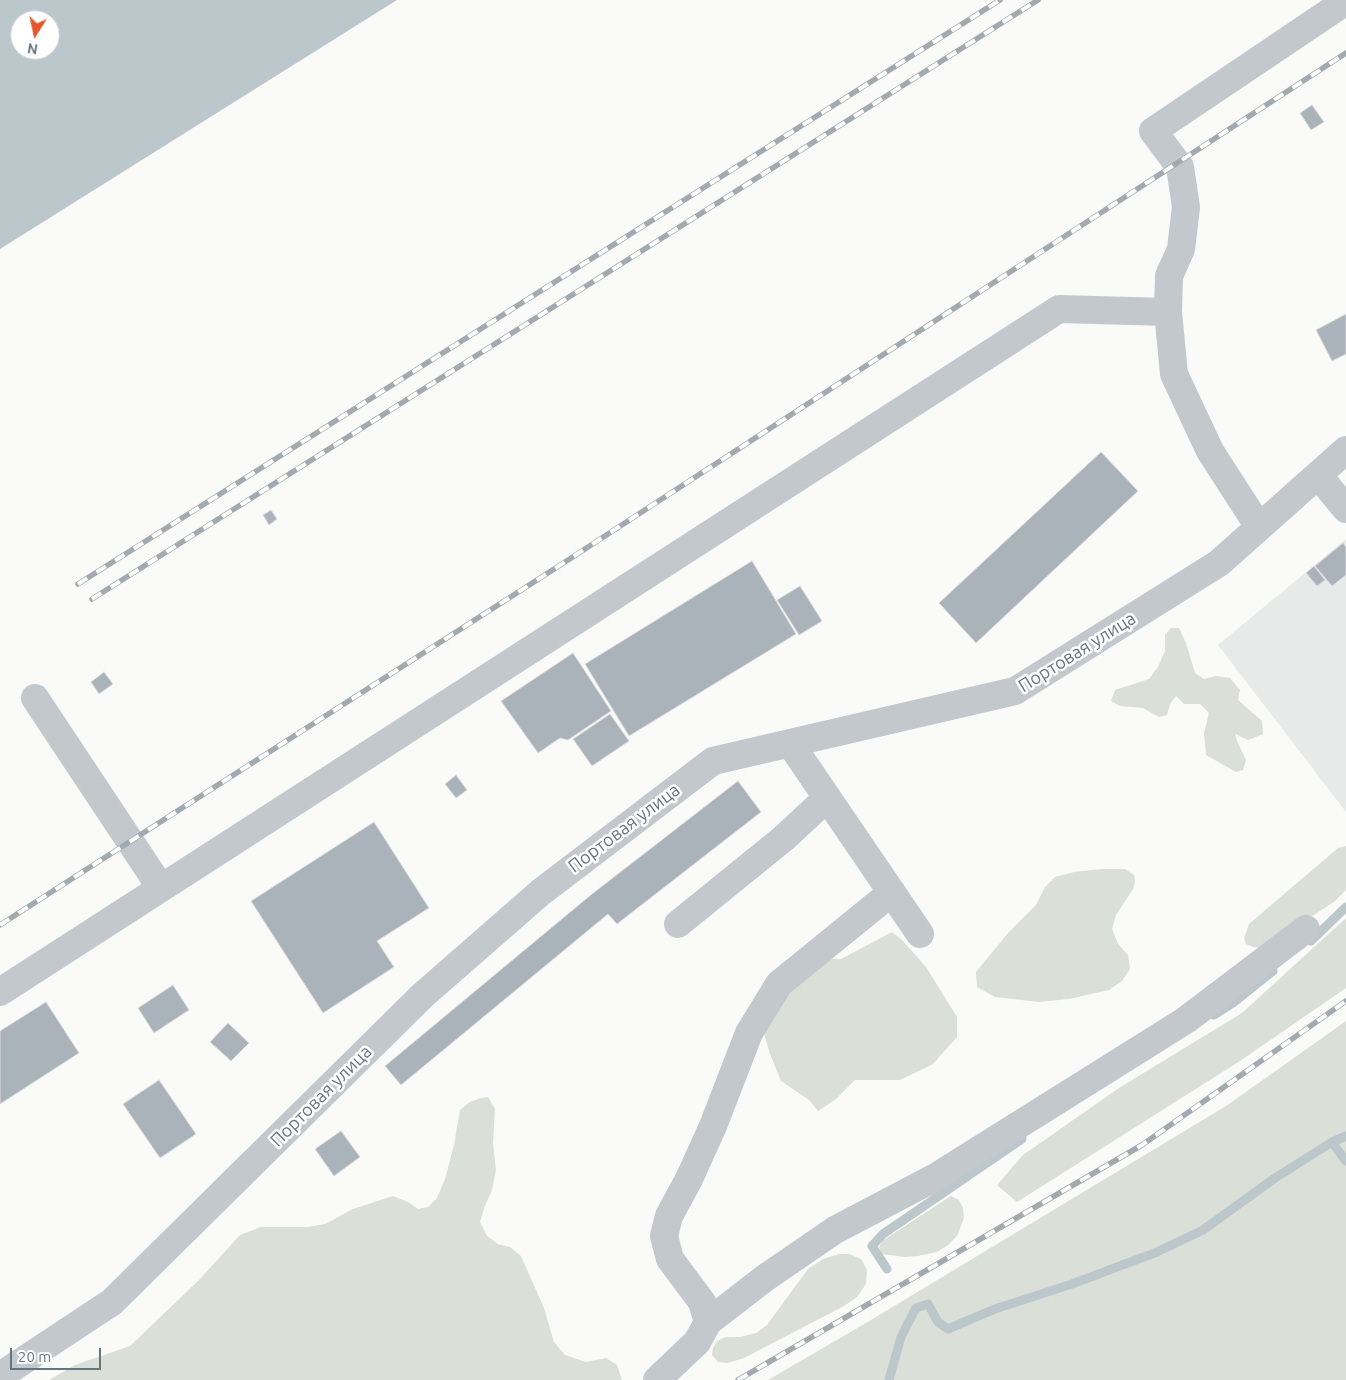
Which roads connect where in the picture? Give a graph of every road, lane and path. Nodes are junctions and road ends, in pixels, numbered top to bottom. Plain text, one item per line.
1 (1346, 1) edge
2 (1168, 312) junction
3 (1346, 450) edge
4 (1318, 475) junction
5 (1346, 509) edge
6 (1260, 527) junction
7 (35, 698) dead end
8 (790, 743) junction
9 (827, 798) junction
10 (161, 888) junction
11 (892, 892) junction
12 (678, 924) dead end
13 (1306, 929) dead end
14 (920, 934) dead end
15 (0, 992) edge
16 (708, 1322) junction
17 (0, 1376) edge
18 (657, 1380) edge

1 - 2 street
2 - 6 street
2 - 10 street
3 - 4 street, Портовая улица
4 - 5 street
4 - 6 street, Портовая улица
6 - 8 street, Портовая улица
7 - 10 street
8 - 9 street
8 - 17 street, Портовая улица
9 - 11 street
9 - 12 street
10 - 15 street
11 - 14 street
11 - 16 street
13 - 16 street
16 - 18 street

